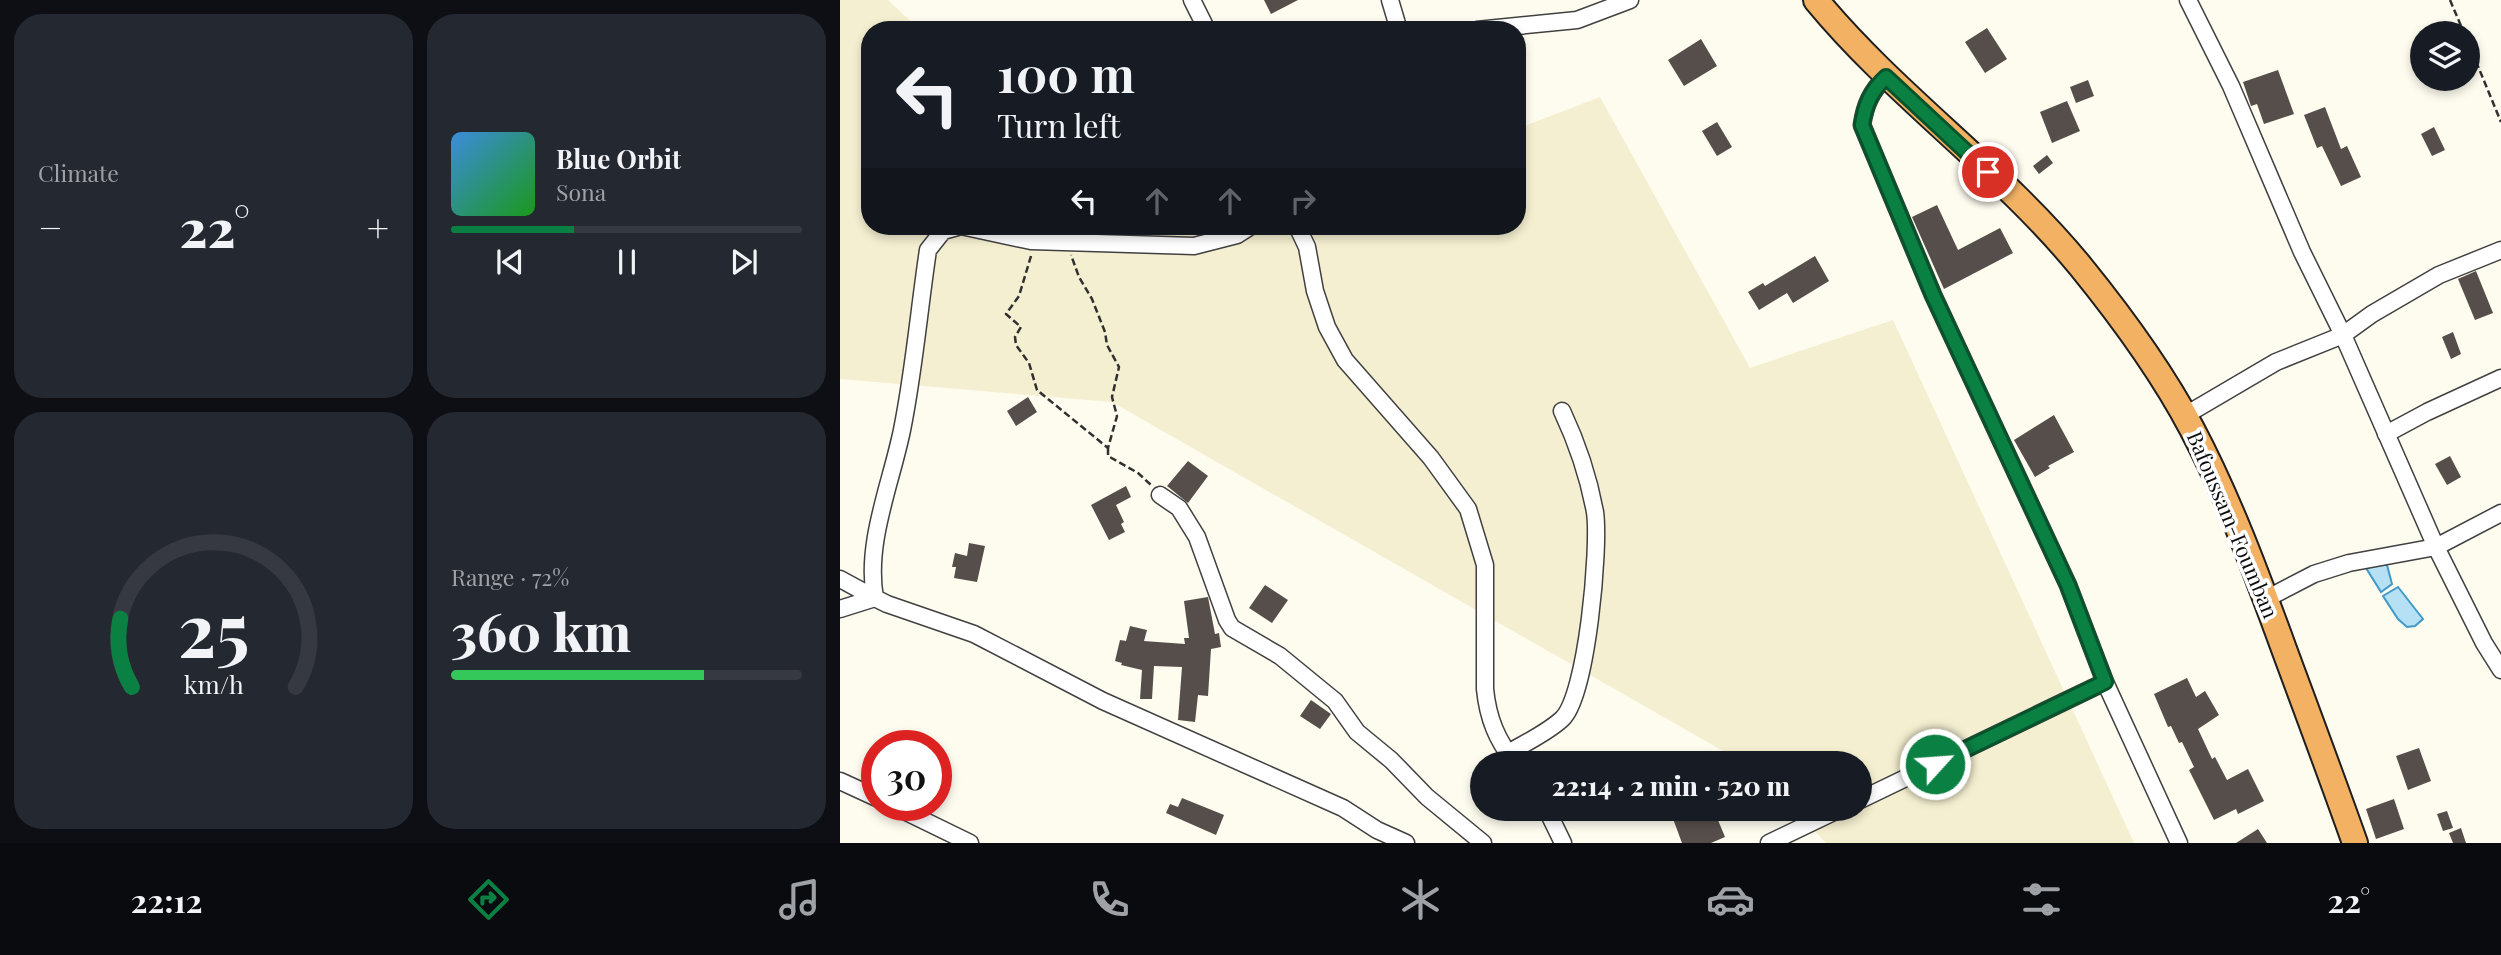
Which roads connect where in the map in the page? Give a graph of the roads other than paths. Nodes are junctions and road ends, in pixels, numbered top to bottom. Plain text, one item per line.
1 (1192, 0) edge
2 (1390, 0) edge
3 (1630, 0) edge
4 (1816, 0) edge
5 (2188, 0) edge
6 (1202, 21) edge
7 (1396, 21) edge
8 (1526, 25) edge
9 (1886, 77) junction
10 (940, 235) edge
11 (1003, 235) edge
12 (1237, 235) edge
13 (1301, 235) edge
14 (2501, 250) edge
15 (2343, 335) junction
16 (2501, 378) edge
17 (1562, 411) dead end
18 (2184, 416) junction
19 (2386, 434) junction
20 (1160, 495) road end
21 (2501, 513) edge
22 (2436, 547) junction
23 (840, 579) edge
24 (875, 598) junction
25 (2266, 599) junction
26 (840, 609) edge
27 (2501, 670) edge
28 (2105, 682) junction
29 (1507, 751) edge
30 (1521, 751) edge
31 (840, 781) edge
32 (861, 791) edge
33 (1872, 794) edge
34 (925, 821) edge
35 (1552, 821) edge
36 (1815, 821) edge
37 (970, 843) edge
38 (1406, 843) edge
39 (1483, 843) edge
40 (1563, 843) edge
41 (1769, 843) edge
42 (2179, 843) edge
43 (2355, 843) edge

1 - 6 street
2 - 7 street
3 - 8 street
4 - 9 highway, Bafoussam-Foumban
5 - 15 street
9 - 18 highway, Bafoussam-Foumban
9 - 28 street
10 - 24 street
11 - 12 street
13 - 29 street
14 - 15 street
15 - 18 street
15 - 19 street
16 - 19 street
17 - 30 street
18 - 25 highway, Bafoussam-Foumban
19 - 22 street
20 - 39 street
21 - 22 street
22 - 25 street
22 - 27 street
23 - 24 street
24 - 26 street
24 - 38 street
25 - 43 highway, Bafoussam-Foumban
28 - 33 street
28 - 42 street
31 - 32 street
34 - 37 street
35 - 40 street
36 - 41 street

